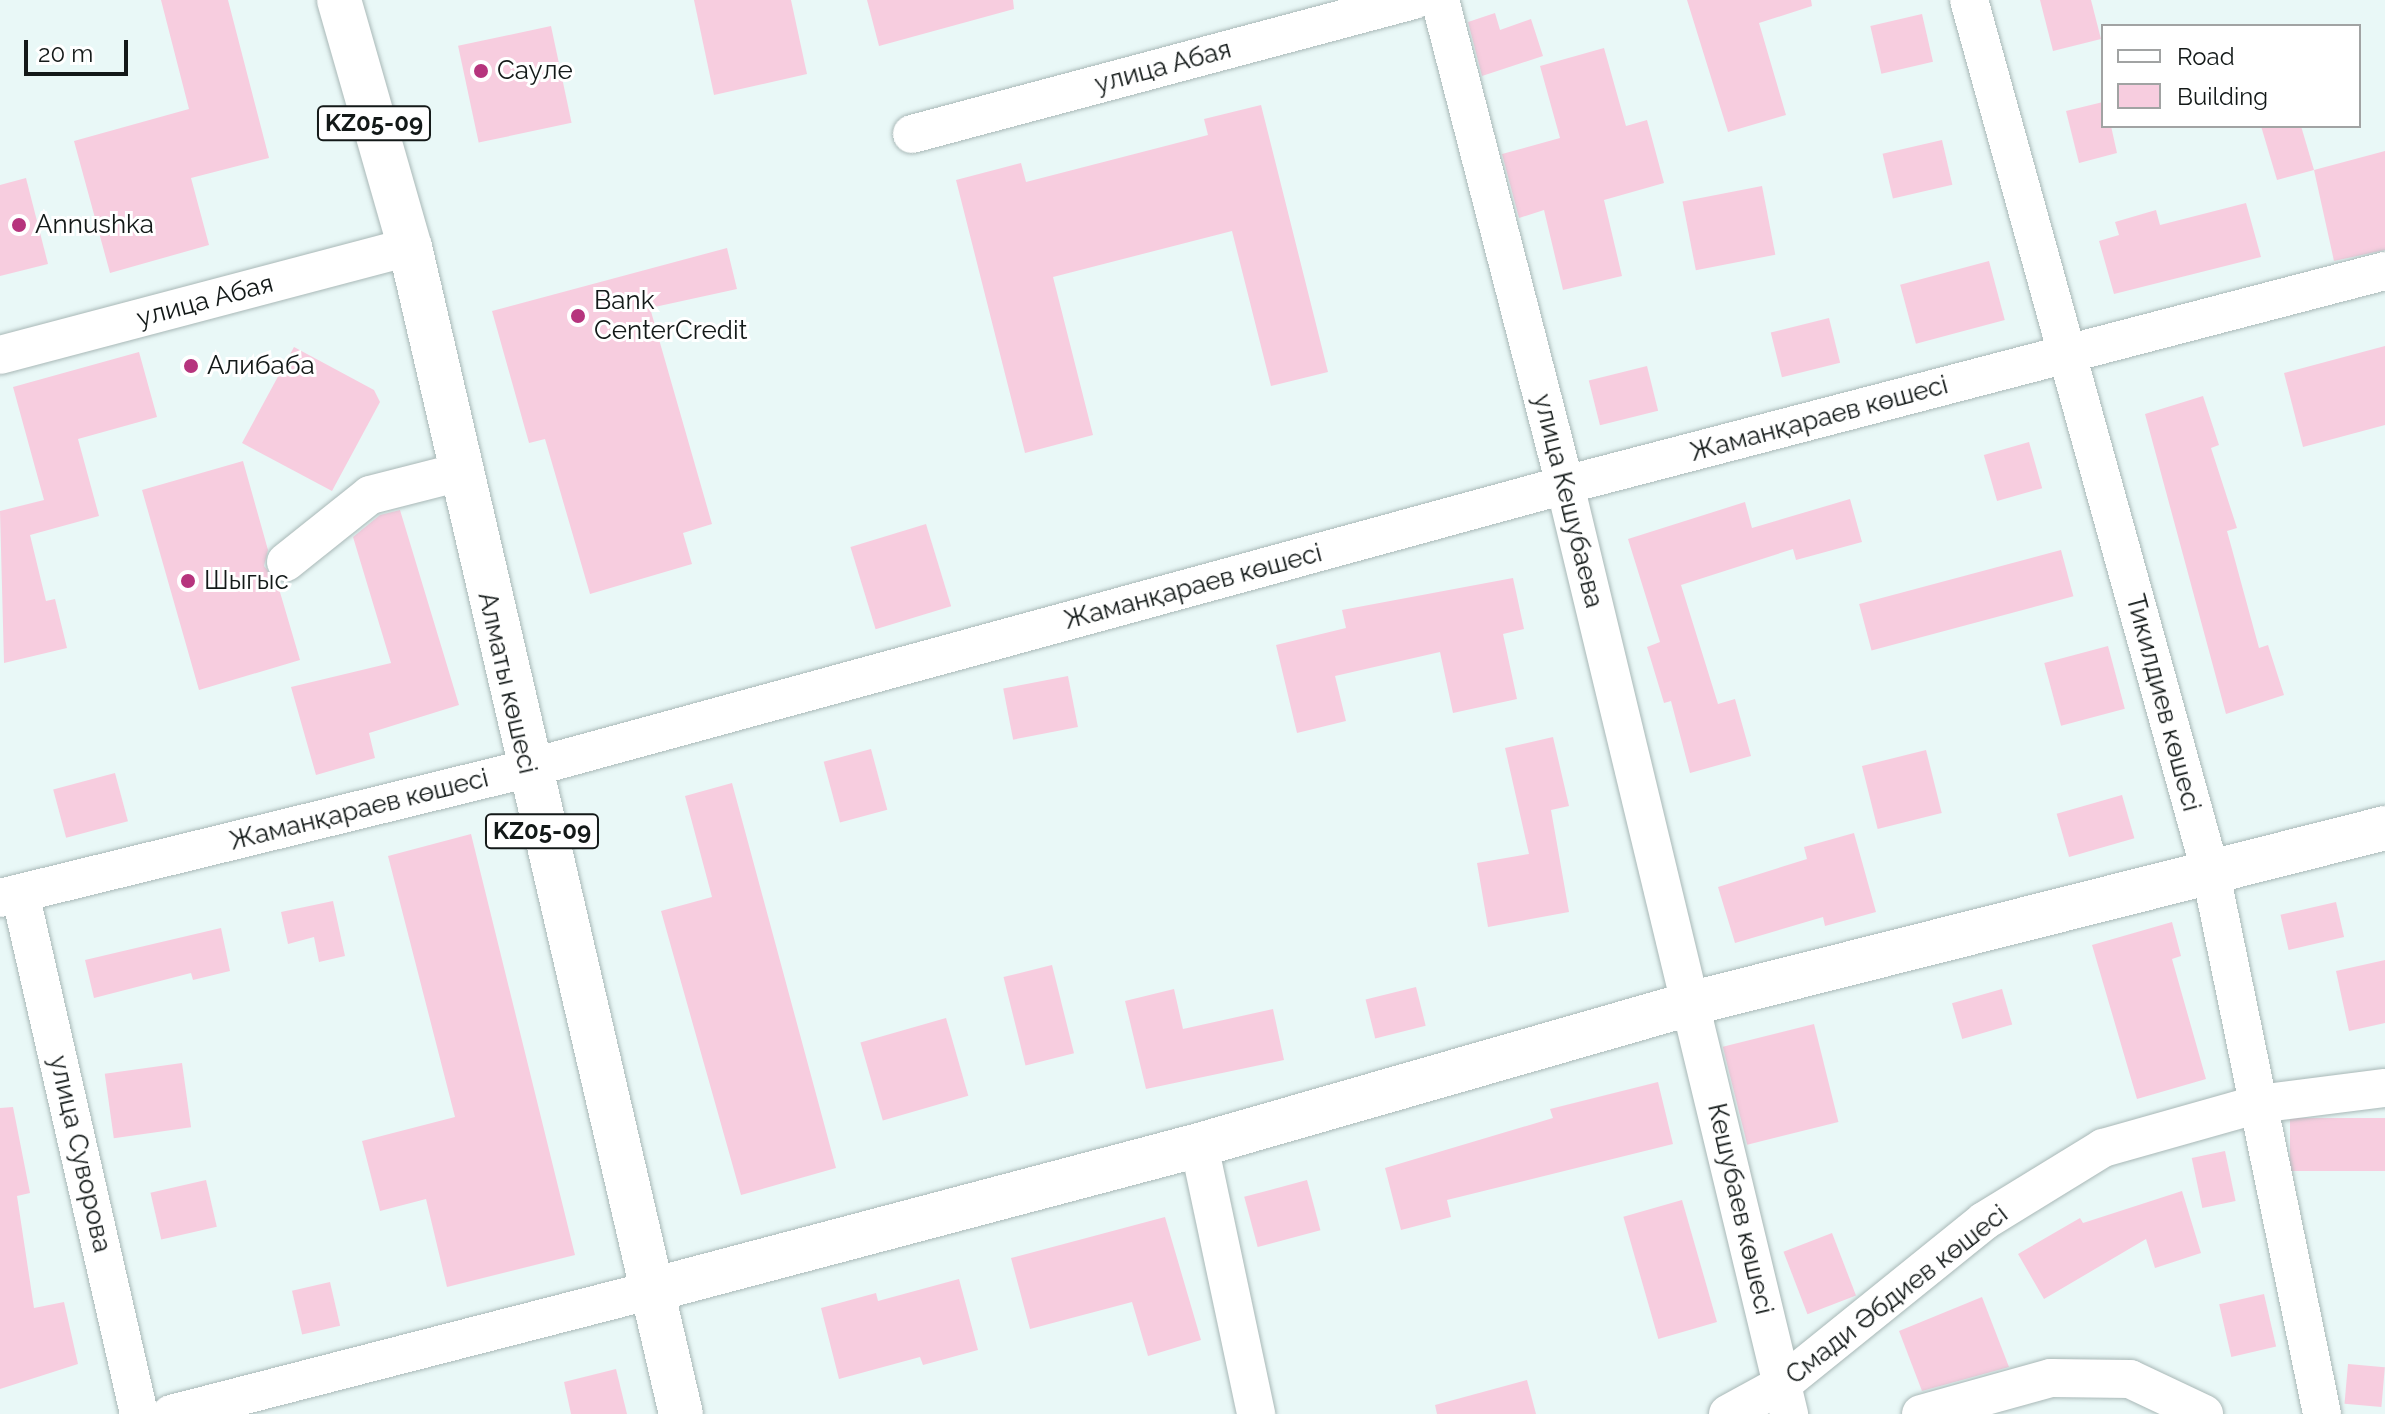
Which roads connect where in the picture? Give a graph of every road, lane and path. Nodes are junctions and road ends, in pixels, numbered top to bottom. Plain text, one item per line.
1 (339, 0) edge
2 (1414, 0) edge
3 (1440, 0) edge
4 (1969, 0) edge
5 (912, 134) dead end
6 (410, 247) junction
7 (2385, 271) edge
8 (0, 355) edge
9 (2067, 355) junction
10 (460, 472) junction
11 (1565, 485) junction
12 (286, 562) dead end
13 (526, 769) junction
14 (2385, 828) edge
15 (2211, 874) junction
16 (10, 896) edge
17 (1693, 1003) junction
18 (2385, 1088) edge
19 (2258, 1104) junction
20 (1199, 1145) junction
21 (656, 1289) junction
22 (1785, 1400) edge
23 (183, 1413) edge
24 (139, 1414) edge
25 (681, 1414) edge
26 (1256, 1414) edge
27 (1728, 1414) edge
28 (1921, 1414) edge
29 (2204, 1414) edge
30 (2322, 1414) edge

1 - 6 main road, Алматы көшесі / KZ05-09
2 - 5 street, улица Абая
3 - 11 street, улица Кешубаева
4 - 9 street, Тикилдиев көшесі
6 - 8 street, улица Абая
6 - 10 main road, Алматы көшесі / KZ05-09
7 - 9 street, Жаманқараев көшесі
9 - 11 street, Жаманқараев көшесі
9 - 15 street, Тикилдиев көшесі
10 - 12 street
10 - 13 main road, Алматы көшесі / KZ05-09
11 - 13 street, Жаманқараев көшесі
11 - 17 street, улица Кешубаева
13 - 16 street, Жаманқараев көшесі
13 - 21 main road, Алматы көшесі / KZ05-09
14 - 15 main road
15 - 17 main road
15 - 19 street, Тикилдиев көшесі
16 - 24 street, улица Суворова
17 - 20 main road
17 - 22 street, Кешубаев көшесі
18 - 19 street, Смади Әбдиев көшесі
19 - 22 street, Смади Әбдиев көшесі
19 - 30 street, Тикилдиев көшесі
20 - 21 main road
20 - 26 street
21 - 23 street
21 - 25 main road, Алматы көшесі / KZ05-09
22 - 27 street, Смади Әбдиев көшесі
28 - 29 street

